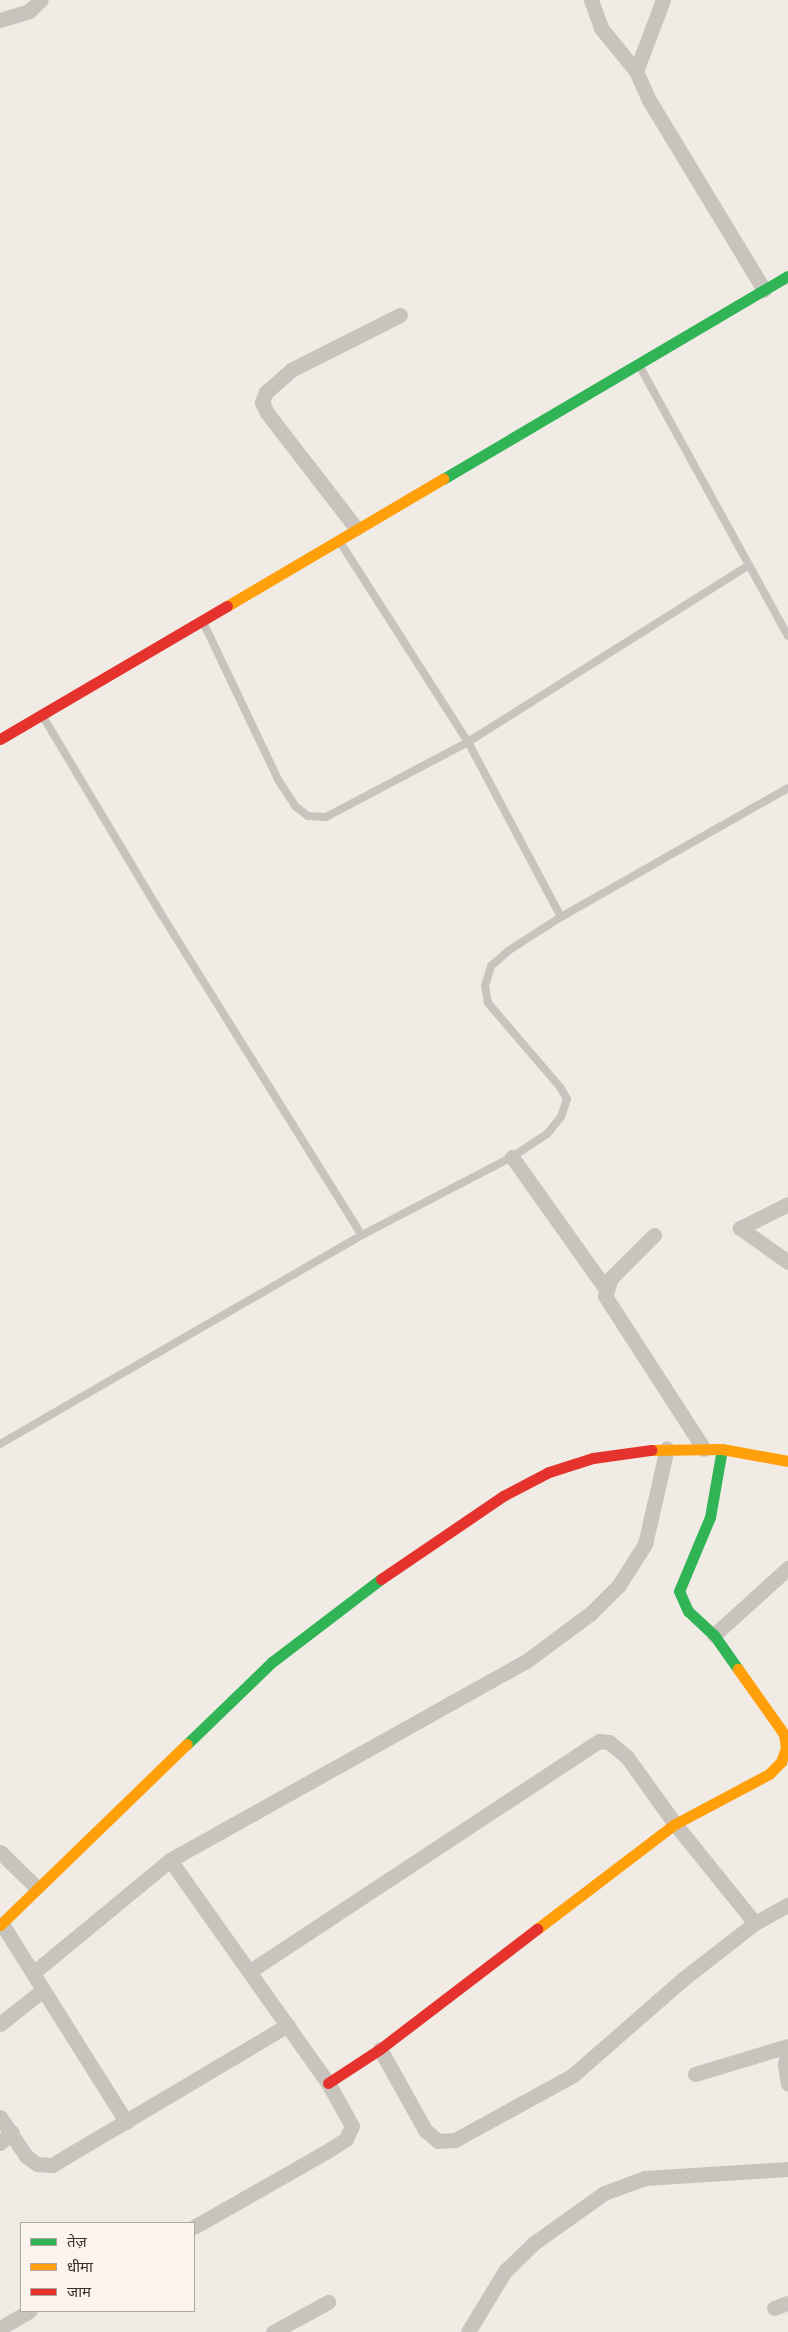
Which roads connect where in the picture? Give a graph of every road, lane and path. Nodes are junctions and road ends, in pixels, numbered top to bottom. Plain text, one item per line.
1 (41, 0) edge
2 (591, 0) edge
3 (663, 0) edge
4 (0, 20) edge
5 (636, 72) junction
6 (788, 276) edge
7 (764, 290) junction
8 (400, 315) dead end
9 (638, 365) junction
10 (356, 528) junction
11 (338, 538) junction
12 (749, 565) junction
13 (202, 620) junction
14 (788, 636) edge
15 (41, 714) junction
16 (0, 739) edge
17 (468, 742) junction
18 (788, 788) edge
19 (561, 917) junction
20 (512, 1157) junction
21 (788, 1204) edge
22 (362, 1235) junction
23 (654, 1235) dead end
24 (788, 1262) edge
25 (605, 1288) junction
26 (0, 1444) edge
27 (667, 1448) junction
28 (704, 1449) junction
29 (722, 1449) junction
30 (788, 1461) edge
31 (788, 1568) edge
32 (714, 1635) junction
33 (675, 1824) junction
34 (0, 1852) edge
35 (170, 1860) junction
36 (36, 1887) junction
37 (788, 1905) edge
38 (755, 1923) junction
39 (1, 1925) edge
40 (250, 1971) junction
41 (33, 1973) junction
42 (43, 1990) junction
43 (0, 2024) edge
44 (288, 2025) junction
45 (788, 2048) edge
46 (380, 2049) junction
47 (695, 2074) dead end
48 (328, 2083) junction
49 (788, 2084) edge
50 (0, 2117) edge
51 (126, 2122) junction
52 (12, 2132) junction
53 (0, 2143) edge
54 (788, 2169) edge
55 (195, 2226) edge
56 (328, 2302) dead end
57 (28, 2312) edge
58 (0, 2328) edge
59 (272, 2332) edge
60 (468, 2332) edge

1 - 4 street
2 - 5 street
3 - 5 street
5 - 7 street
6 - 7 street
7 - 9 street
8 - 10 street
9 - 10 street
9 - 12 lane
10 - 11 street
11 - 13 street
11 - 17 lane
12 - 14 lane
12 - 17 lane
13 - 15 street
13 - 17 lane
15 - 16 street
15 - 22 lane
17 - 19 lane
18 - 19 lane
19 - 20 lane
20 - 22 lane
20 - 25 street
21 - 24 street
22 - 26 lane
23 - 25 street
25 - 28 street
27 - 28 street
27 - 35 street
27 - 36 street
28 - 29 street
29 - 30 street
29 - 32 street
31 - 32 street
32 - 33 street
33 - 38 street
33 - 40 street
33 - 46 street
34 - 36 street
35 - 40 street
35 - 41 street
36 - 39 street
37 - 38 street
38 - 46 street
39 - 41 street
40 - 44 street
41 - 42 street
42 - 43 street
42 - 51 street
44 - 48 street
44 - 51 street
45 - 47 street
45 - 49 street
46 - 48 street
48 - 55 street
50 - 52 street
51 - 52 street
52 - 53 street
54 - 60 street
56 - 59 street
57 - 58 street

